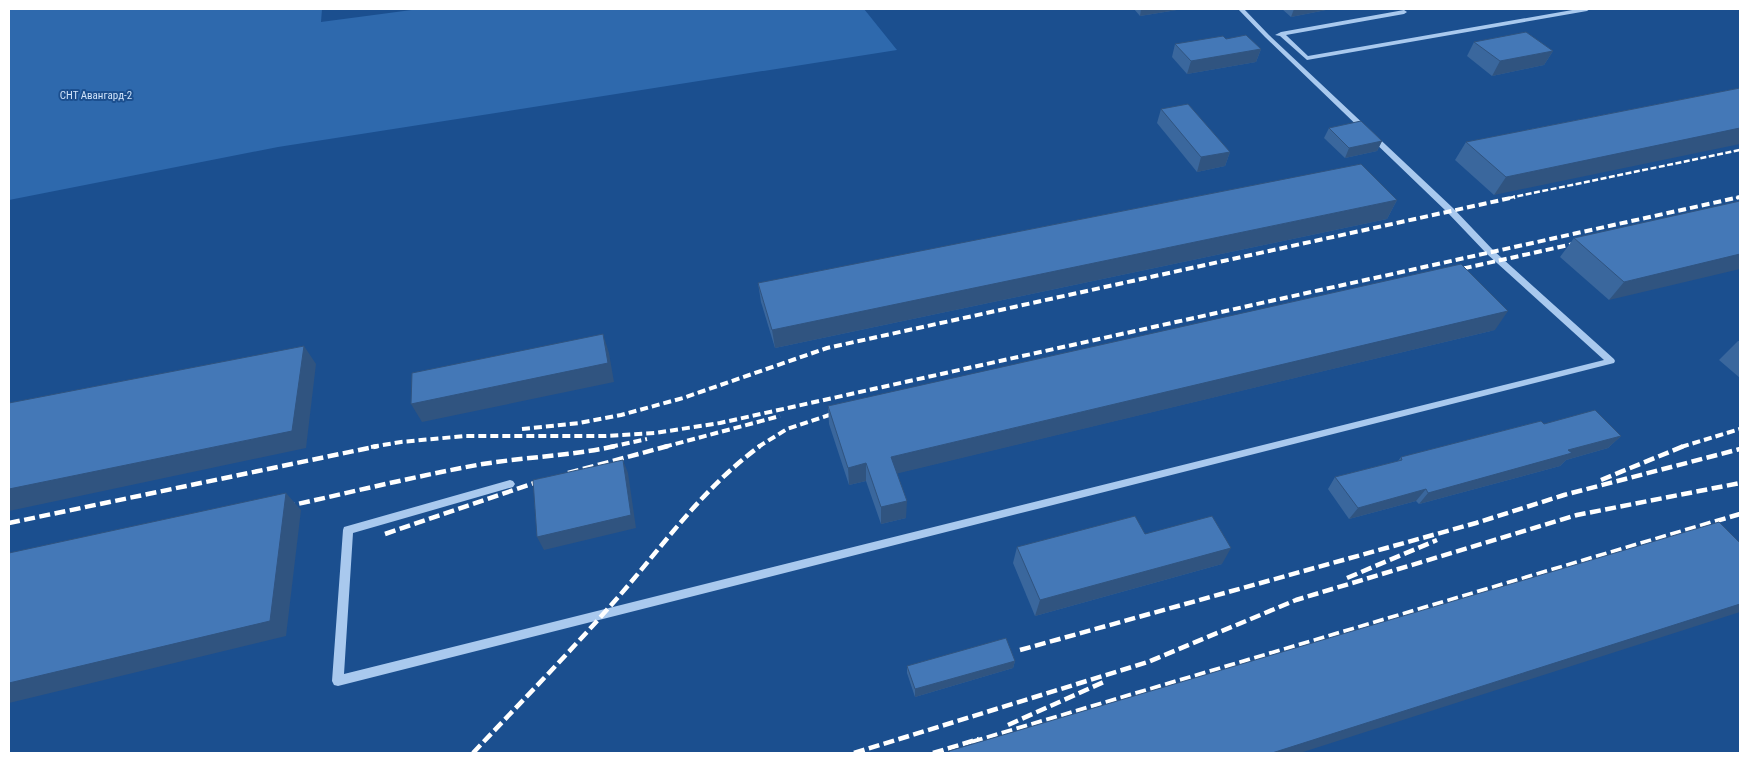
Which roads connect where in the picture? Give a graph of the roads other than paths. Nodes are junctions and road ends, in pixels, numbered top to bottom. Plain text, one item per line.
1 (1241, 9) edge
2 (1587, 9) edge
3 (1404, 12) dead end
4 (1282, 34) junction
5 (1267, 36) junction
6 (510, 484) dead end

1 - 5 street
2 - 4 street
3 - 4 street
4 - 5 street
5 - 6 street

